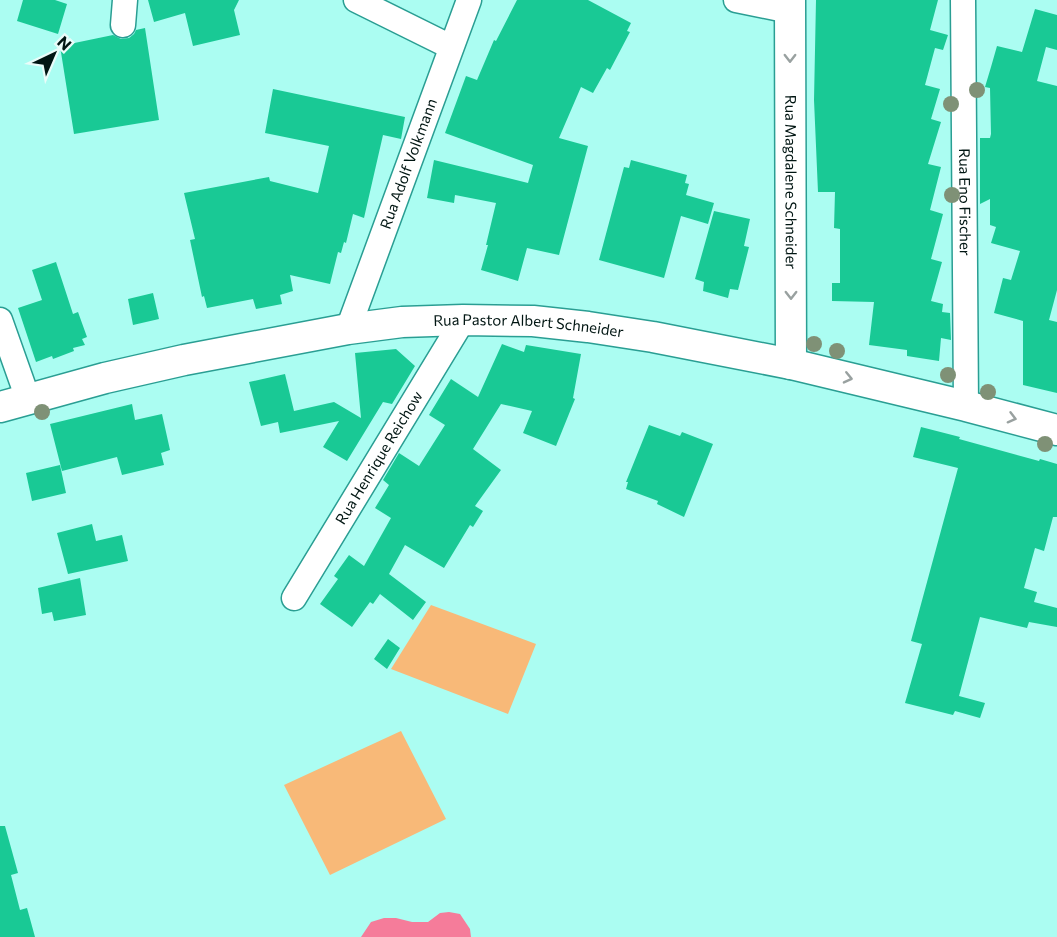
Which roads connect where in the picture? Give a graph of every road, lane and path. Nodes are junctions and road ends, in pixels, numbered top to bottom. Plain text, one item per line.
1 (125, 0) edge
2 (356, 0) edge
3 (469, 0) edge
4 (736, 0) edge
5 (963, 0) edge
6 (790, 5) edge
7 (123, 25) dead end
8 (451, 47) junction
9 (0, 320) edge
10 (463, 320) junction
11 (348, 329) junction
12 (791, 364) junction
13 (14, 403) edge
14 (966, 406) junction
15 (1057, 430) edge
16 (294, 597) dead end

1 - 7 street
2 - 8 street
3 - 8 street, Rua Adolf Volkmann
4 - 6 street
5 - 14 street, Rua Eno Fischer
6 -> 12 main road, Rua Magdalene Schneider
8 - 11 street, Rua Adolf Volkmann
9 - 13 street
10 - 11 main road, Rua Pastor Albert Schneider
10 - 12 main road, Rua Pastor Albert Schneider
10 - 16 street, Rua Henrique Reichow
11 - 13 main road, Rua Pastor Albert Schneider
12 -> 14 main road, Rua Pastor Albert Schneider
14 -> 15 main road, Rua Pastor Albert Schneider

